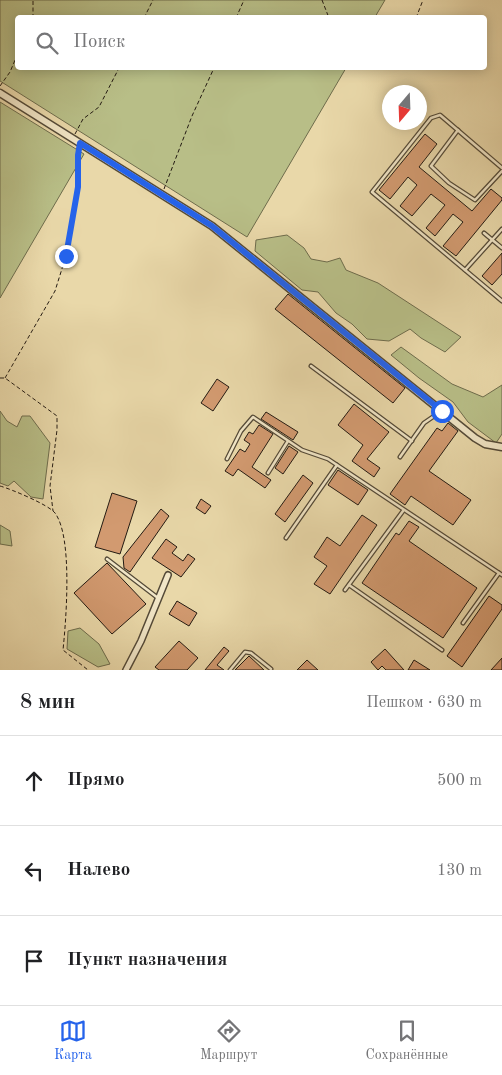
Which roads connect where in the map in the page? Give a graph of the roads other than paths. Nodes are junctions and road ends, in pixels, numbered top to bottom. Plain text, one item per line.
1 (0, 93) edge
2 (458, 130) junction
3 (502, 170) edge
4 (502, 229) edge
5 (484, 233) dead end
6 (493, 240) junction
7 (502, 248) edge
8 (466, 270) junction
9 (502, 301) edge
10 (311, 366) dead end
11 (442, 411) junction
12 (288, 441) junction
13 (412, 441) junction
14 (502, 447) edge
15 (400, 457) dead end
16 (227, 459) dead end
17 (337, 465) junction
18 (268, 473) dead end
19 (403, 511) junction
20 (286, 538) dead end
21 (107, 559) dead end
22 (500, 574) edge
23 (168, 575) dead end
24 (349, 585) junction
25 (345, 590) dead end
26 (158, 598) junction
27 (463, 623) dead end
28 (442, 650) dead end
29 (271, 669) edge
30 (126, 670) edge
31 (230, 670) edge

1 - 11 street
2 - 3 lane
2 - 3 lane
2 - 8 lane
4 - 6 lane
5 - 6 lane
6 - 7 lane
6 - 8 lane
8 - 9 lane
10 - 13 lane
11 - 13 lane
11 - 14 street
12 - 16 lane
12 - 17 lane
12 - 18 lane
13 - 15 lane
17 - 19 lane
17 - 20 lane
19 - 22 lane
19 - 24 lane
21 - 26 lane
22 - 27 lane
23 - 26 street
24 - 25 lane
24 - 28 lane
26 - 30 street
29 - 31 lane

